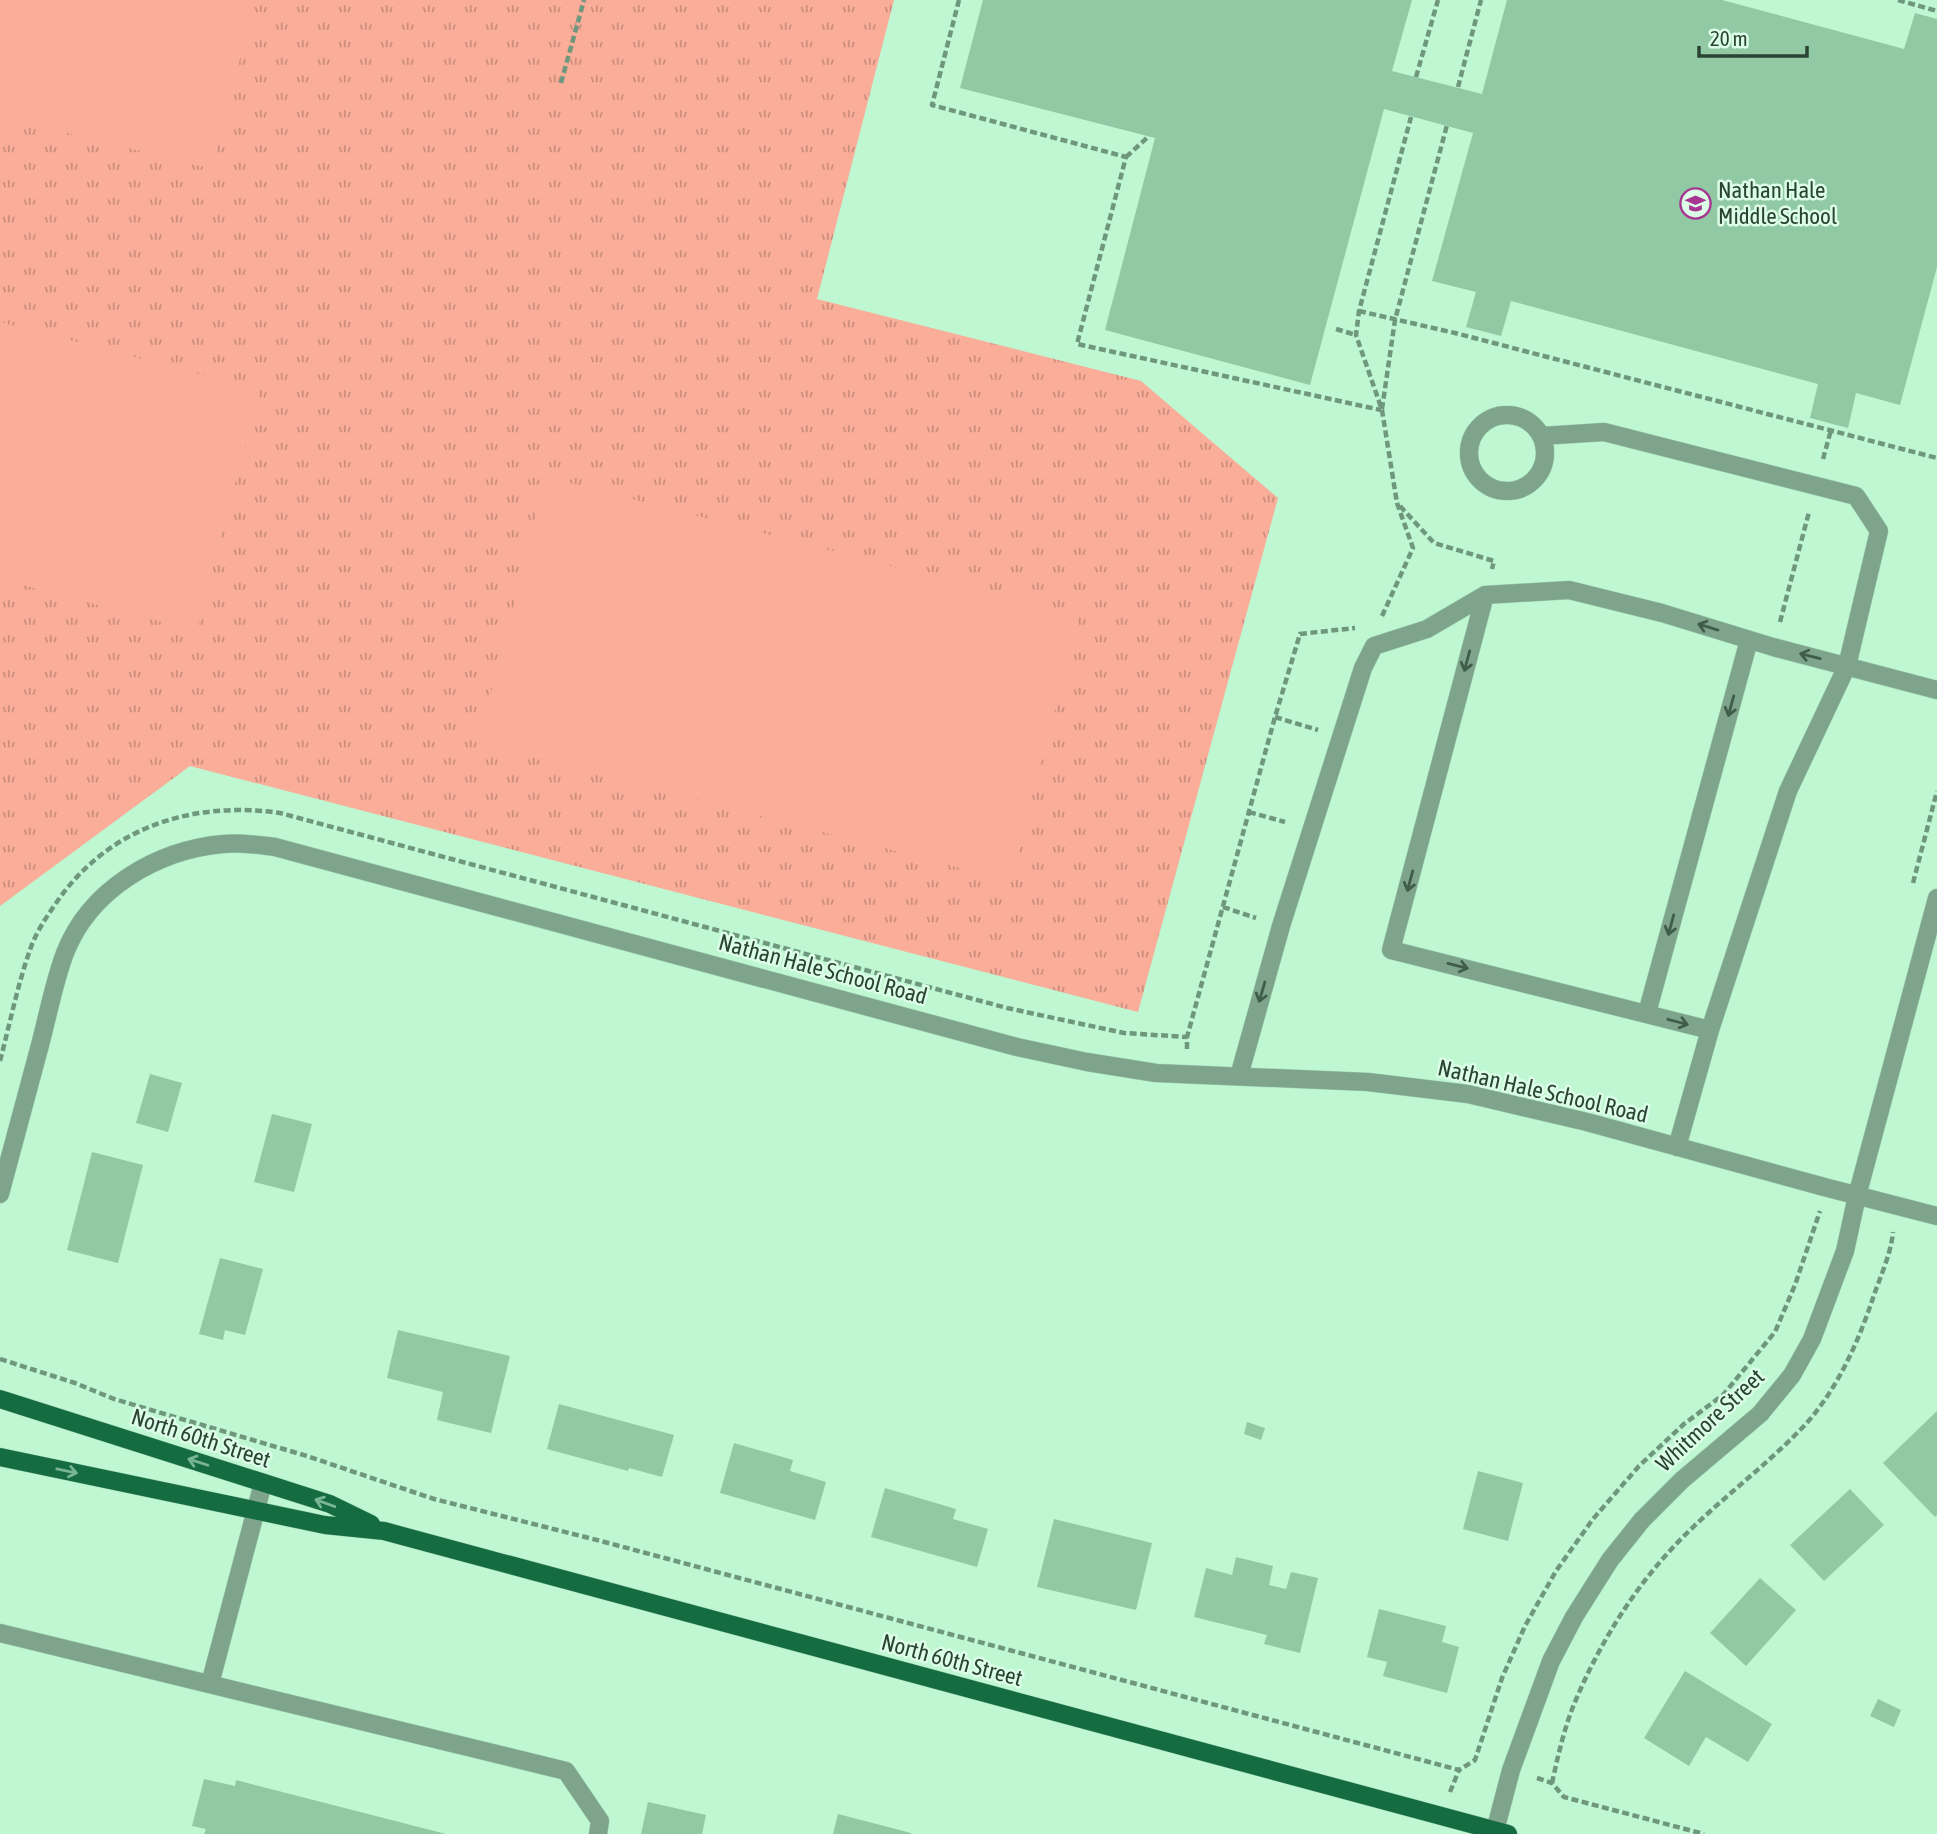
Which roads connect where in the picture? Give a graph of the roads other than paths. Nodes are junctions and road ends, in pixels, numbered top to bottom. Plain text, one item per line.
1 (1541, 436) junction
2 (1485, 595) junction
3 (1749, 640) junction
4 (1847, 666) junction
5 (1937, 690) edge
6 (1937, 898) edge
7 (1647, 1013) junction
8 (1710, 1030) junction
9 (1239, 1076) junction
10 (1677, 1147) junction
11 (0, 1194) edge
12 (1857, 1196) junction
13 (1937, 1216) edge
14 (0, 1399) edge
15 (0, 1457) edge
16 (263, 1483) junction
17 (255, 1510) junction
18 (384, 1531) junction
19 (0, 1633) edge
20 (209, 1684) junction
21 (1501, 1832) edge
22 (598, 1834) edge

1 - 1 street
1 - 4 street
3 -> 2 street
2 -> 7 street
2 -> 9 street
4 -> 3 street
3 -> 7 street
4 - 5 street
4 - 8 street
6 - 12 street, Whitmore Street
7 -> 8 street
8 - 10 street
9 - 10 street, Nathan Hale School Road
9 - 11 street, Nathan Hale School Road
10 - 12 street, Nathan Hale School Road
12 - 13 street, Nathan Hale School Road
12 - 21 street, Whitmore Street
16 -> 14 main road, North 60th Street
15 -> 17 main road, North 60th Street
16 - 17 street
18 -> 16 main road, North 60th Street
17 - 18 main road, North 60th Street
17 - 20 street
18 - 21 main road, North 60th Street
19 - 20 street
20 - 22 street

